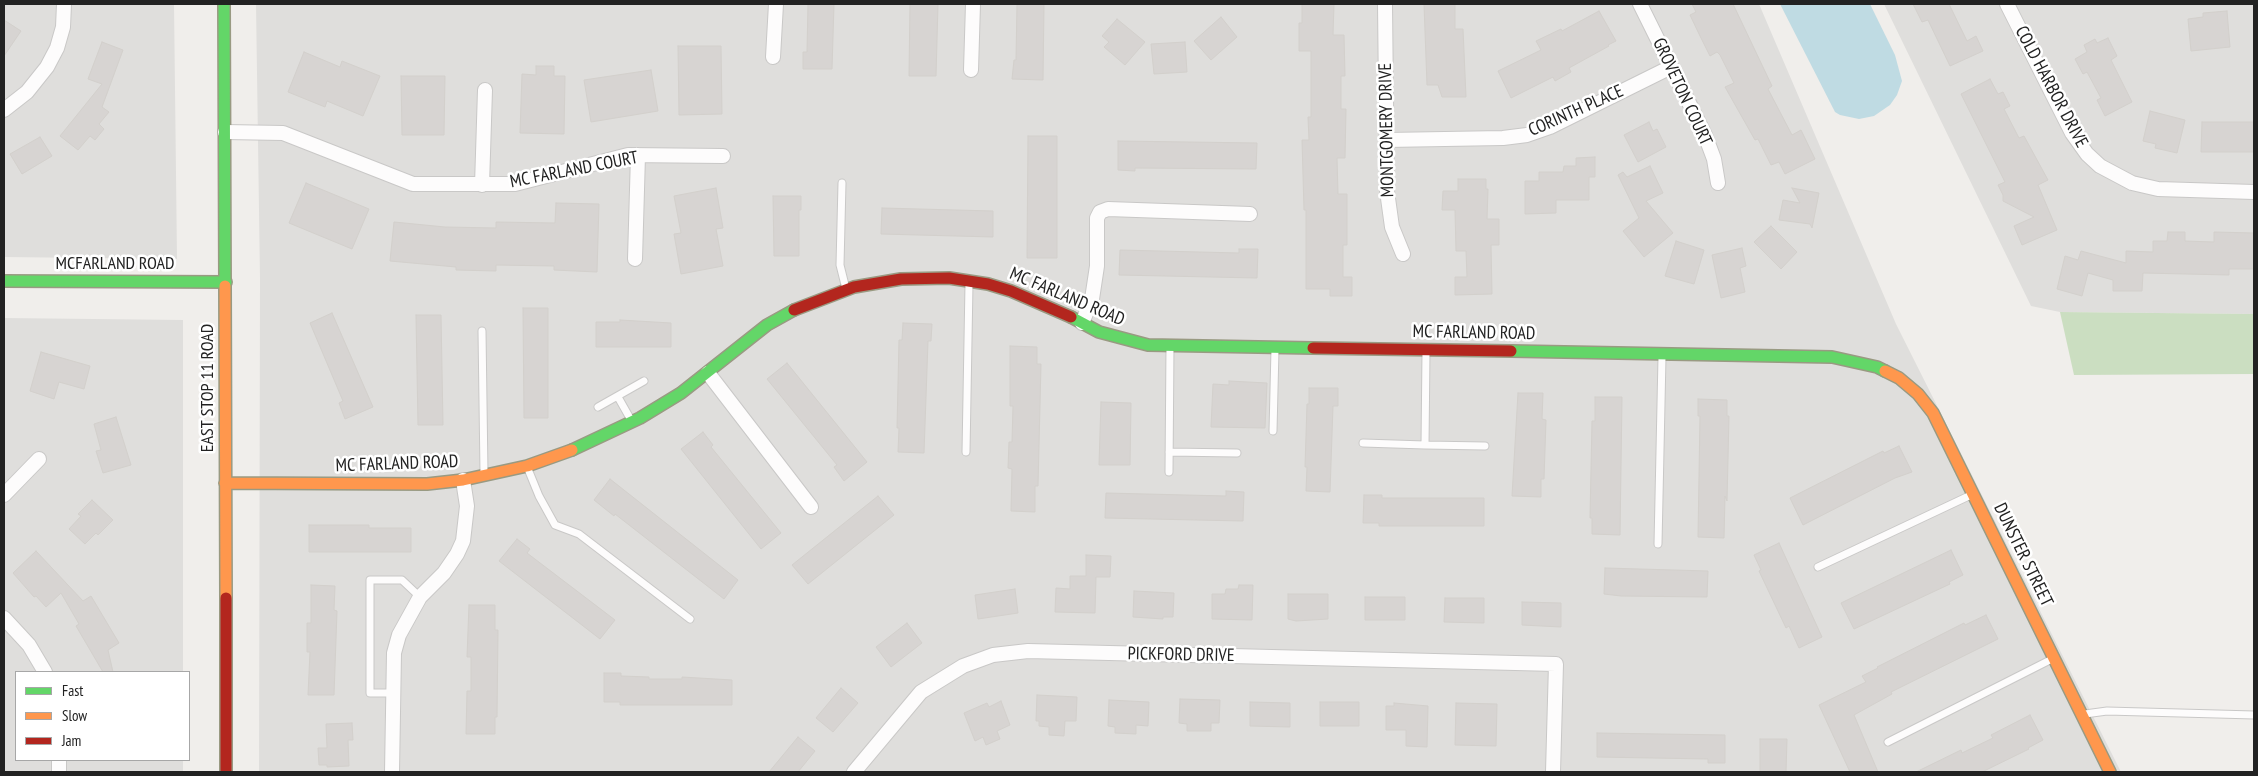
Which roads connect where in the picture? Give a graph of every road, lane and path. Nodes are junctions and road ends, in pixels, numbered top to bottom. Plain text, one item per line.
1 (64, 4) edge
2 (224, 4) edge
3 (776, 4) edge
4 (973, 4) edge
5 (1385, 4) edge
6 (1640, 4) edge
7 (2007, 4) edge
8 (773, 57) dead end
9 (1671, 67) junction
10 (971, 70) dead end
11 (485, 90) dead end
12 (4, 110) edge
13 (225, 132) junction
14 (1387, 140) junction
15 (638, 155) junction
16 (723, 156) dead end
17 (842, 183) dead end
18 (1718, 183) dead end
19 (482, 184) junction
20 (2254, 192) edge
21 (1250, 214) dead end
22 (1403, 254) dead end
23 (635, 259) dead end
24 (4, 281) edge
25 (969, 281) junction
26 (226, 282) junction
27 (846, 289) junction
28 (1082, 323) junction
29 (482, 331) dead end
30 (1170, 345) junction
31 (1275, 346) junction
32 (1426, 349) junction
33 (1662, 354) junction
34 (1884, 370) joint
35 (708, 372) junction
36 (644, 381) dead end
37 (618, 397) junction
38 (598, 407) dead end
39 (632, 422) junction
40 (1273, 431) dead end
41 (1363, 444) dead end
42 (1425, 445) junction
43 (1485, 446) dead end
44 (966, 452) dead end
45 (1169, 452) junction
46 (1237, 453) dead end
47 (39, 459) dead end
48 (527, 466) junction
49 (1169, 472) dead end
50 (484, 476) junction
51 (463, 480) junction
52 (225, 483) junction
53 (4, 494) edge
54 (1973, 494) junction
55 (811, 507) dead end
56 (1658, 544) dead end
57 (1818, 567) dead end
58 (420, 597) junction
59 (4, 618) edge
60 (690, 619) dead end
61 (2055, 658) junction
62 (44, 671) edge
63 (392, 693) junction
64 (2082, 714) junction
65 (2254, 715) edge
66 (1888, 742) dead end
67 (226, 772) edge
68 (392, 772) edge
69 (854, 772) edge
70 (1553, 772) edge
71 (2110, 772) edge

1 - 12 street
2 - 13 street, EAST STOP 11 ROAD
3 - 8 street
4 - 10 street
5 - 14 street, MONTGOMERY DRIVE
6 - 9 street, GROVETON COURT
7 - 20 street, COLD HARBOR DRIVE
9 - 14 street, CORINTH PLACE
9 - 18 street, GROVETON COURT
11 - 19 street
13 - 19 street, MC FARLAND COURT
13 - 26 street, EAST STOP 11 ROAD
14 - 22 street, MONTGOMERY DRIVE
15 - 16 street, MC FARLAND COURT
15 - 19 street, MC FARLAND COURT
15 - 23 street
17 - 27 lane
21 - 28 street
24 - 26 street, MCFARLAND ROAD
25 - 27 street, MC FARLAND ROAD
25 - 28 street, MC FARLAND ROAD
25 - 44 lane
26 - 52 street, EAST STOP 11 ROAD
27 - 35 street, MC FARLAND ROAD
28 - 30 street, MC FARLAND ROAD
29 - 50 lane
30 - 31 street, MC FARLAND ROAD
30 - 45 lane
31 - 32 street, MC FARLAND ROAD
31 - 40 lane
32 - 33 street, MC FARLAND ROAD
32 - 42 lane
33 - 34 street, MC FARLAND ROAD
33 - 56 lane
34 - 54 street, DUNSTER STREET
35 - 39 street, MC FARLAND ROAD
35 - 55 street
36 - 37 lane
37 - 38 lane
37 - 39 lane
39 - 48 street, MC FARLAND ROAD
41 - 42 lane
42 - 43 lane
45 - 46 lane
45 - 49 lane
47 - 53 street
48 - 50 street, MC FARLAND ROAD
48 - 60 lane
50 - 51 street, MC FARLAND ROAD
51 - 52 street, MC FARLAND ROAD
51 - 58 street
52 - 67 street, EAST STOP 11 ROAD
54 - 57 lane
54 - 61 street, DUNSTER STREET
58 - 63 street
58 - 63 lane
59 - 62 street
61 - 64 street, DUNSTER STREET
61 - 66 lane
63 - 68 street
64 - 65 lane
64 - 71 street, DUNSTER STREET
69 - 70 street, PICKFORD DRIVE

